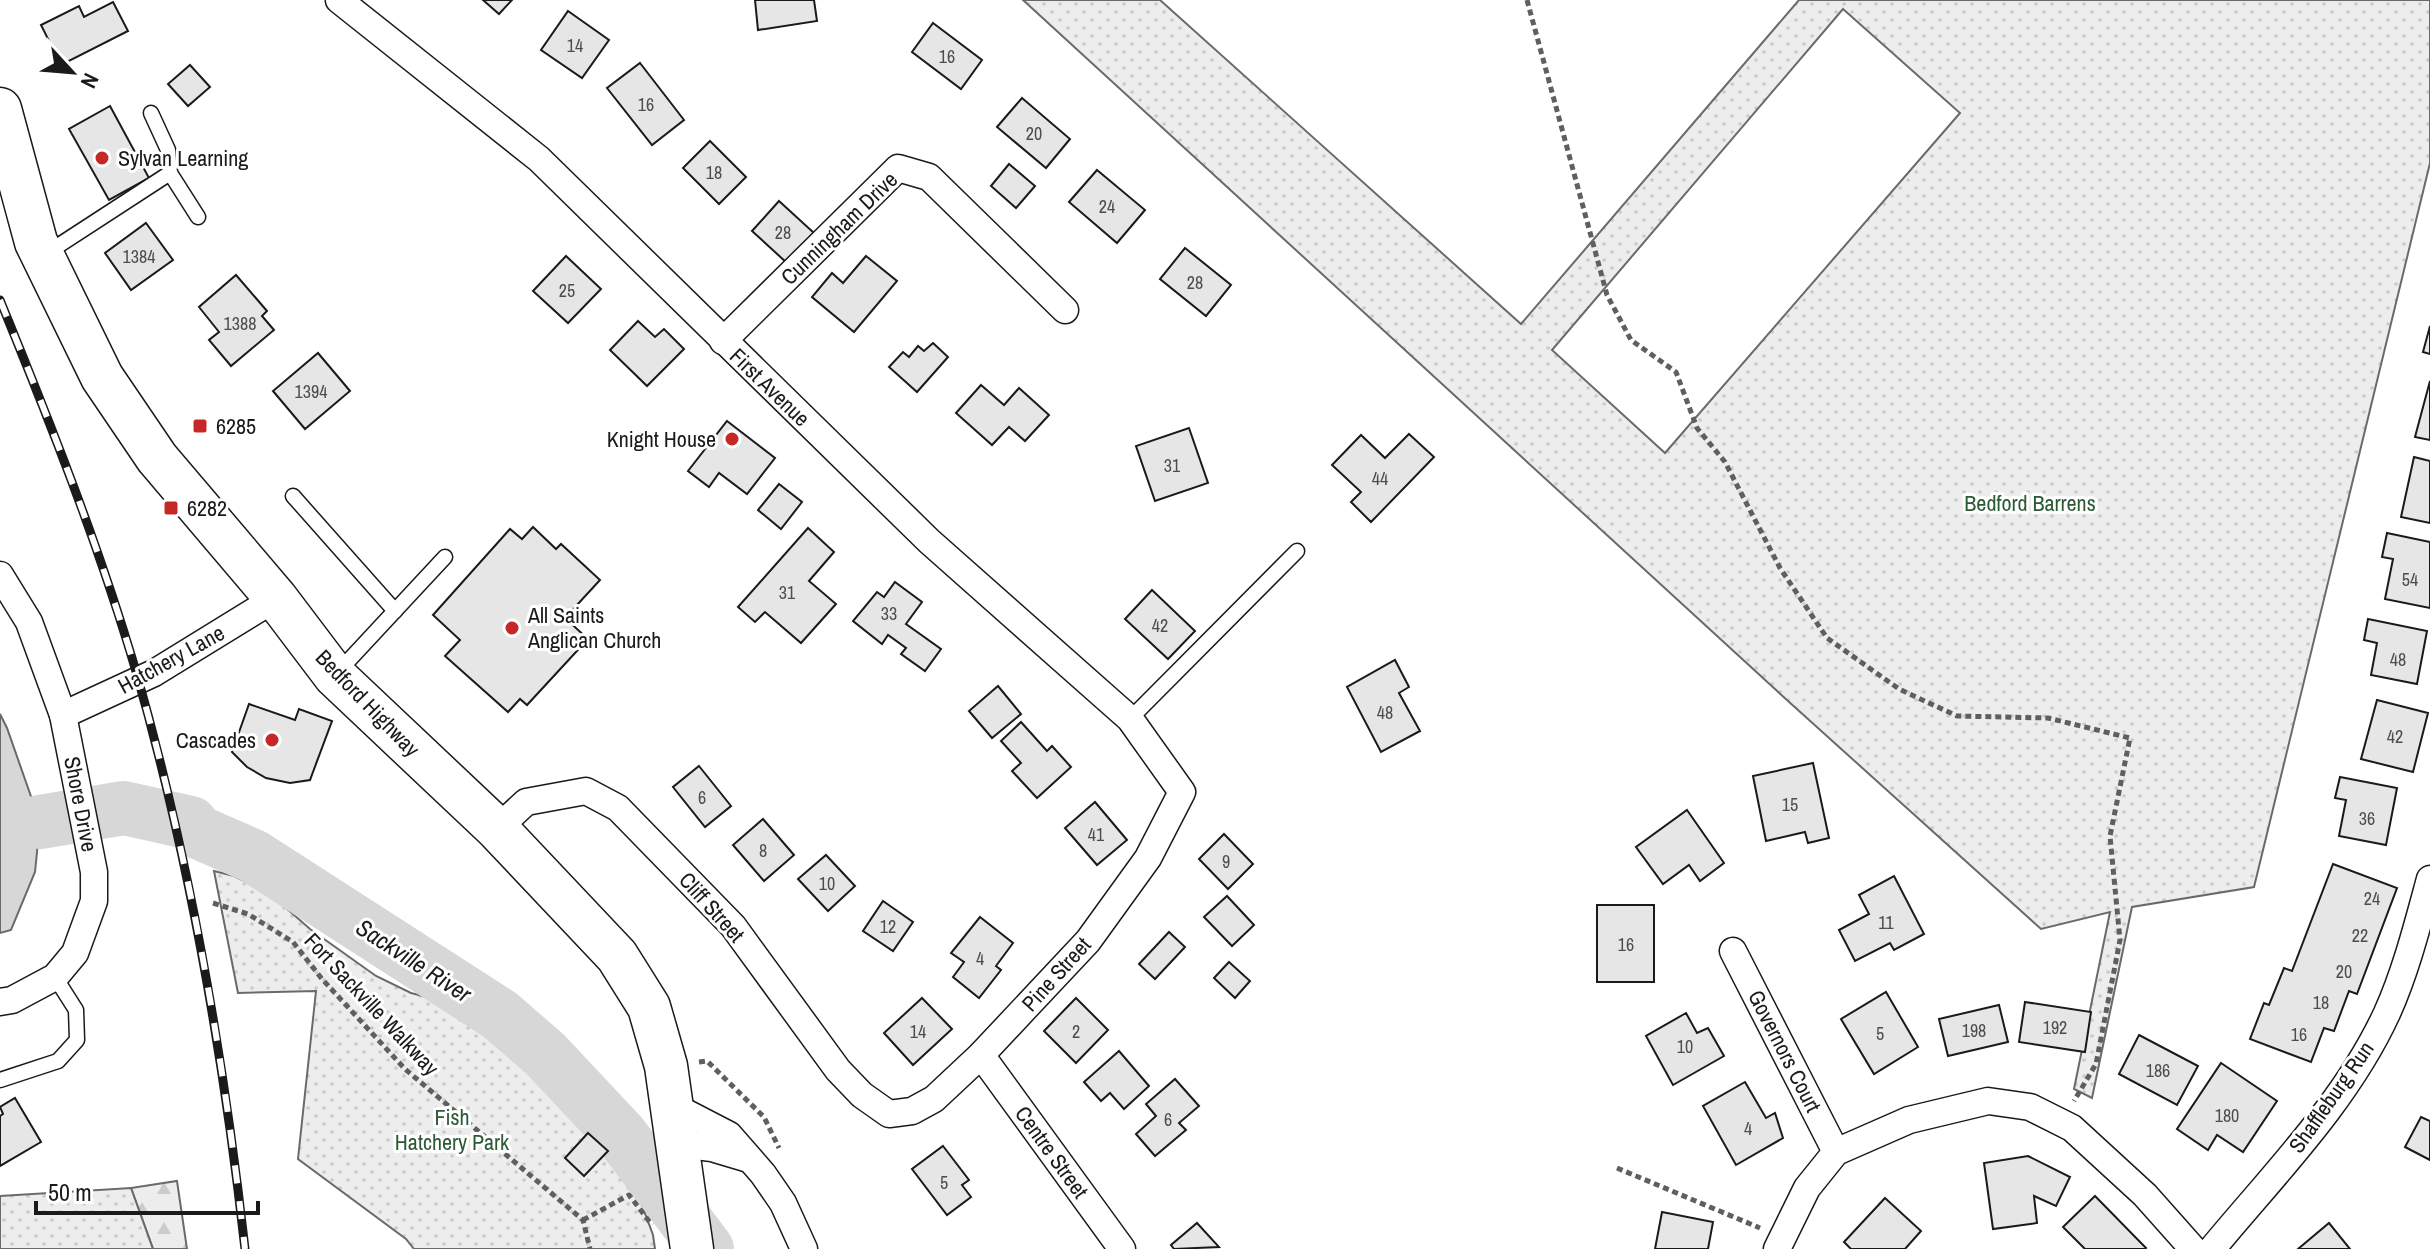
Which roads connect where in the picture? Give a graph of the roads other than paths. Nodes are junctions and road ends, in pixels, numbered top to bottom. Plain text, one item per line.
1 (357, 5) edge
2 (0, 109) edge
3 (151, 113) dead end
4 (170, 173) junction
5 (198, 217) dead end
6 (43, 256) junction
7 (1065, 310) dead end
8 (723, 341) junction
9 (293, 496) dead end
10 (1297, 551) dead end
11 (445, 557) dead end
12 (0, 575) edge
13 (276, 598) junction
14 (395, 611) junction
15 (335, 676) junction
16 (63, 715) junction
17 (1130, 719) junction
18 (1182, 792) joint
19 (497, 829) junction
20 (2430, 879) edge
21 (1733, 951) dead end
22 (55, 977) junction
23 (0, 1002) edge
24 (981, 1055) junction
25 (0, 1080) edge
26 (889, 1114) joint
27 (676, 1125) junction
28 (1836, 1152) junction
29 (750, 1159) junction
30 (1780, 1243) edge
31 (692, 1249) edge
32 (804, 1249) edge
33 (1122, 1249) edge
34 (2193, 1249) edge
35 (2212, 1249) edge

1 - 8 street, First Avenue
2 - 6 main road, Bedford Highway
3 - 4 lane
4 - 5 lane
4 - 6 lane
6 - 13 main road, Bedford Highway
7 - 8 street, Cunningham Drive
8 - 17 street, First Avenue
9 - 14 lane
10 - 17 lane
11 - 14 lane
12 - 16 street, Shore Drive
13 - 15 main road, Bedford Highway
13 - 16 street, Hatchery Lane
14 - 15 lane
15 - 19 main road, Bedford Highway
16 - 22 street, Shore Drive
17 - 18 street, First Avenue
18 - 24 street, Pine Street
19 - 26 street, Cliff Street
19 - 27 main road, Bedford Highway
20 - 35 street, Shaffleburg Run
21 - 28 street, Governors Court
22 - 23 street, Shore Drive
22 - 25 lane
24 - 26 street, Pine Street
24 - 33 street, Centre Street
27 - 29 street
27 - 29 street
27 - 31 main road, Bedford Highway
28 - 30 street
28 - 34 street
29 - 32 street

